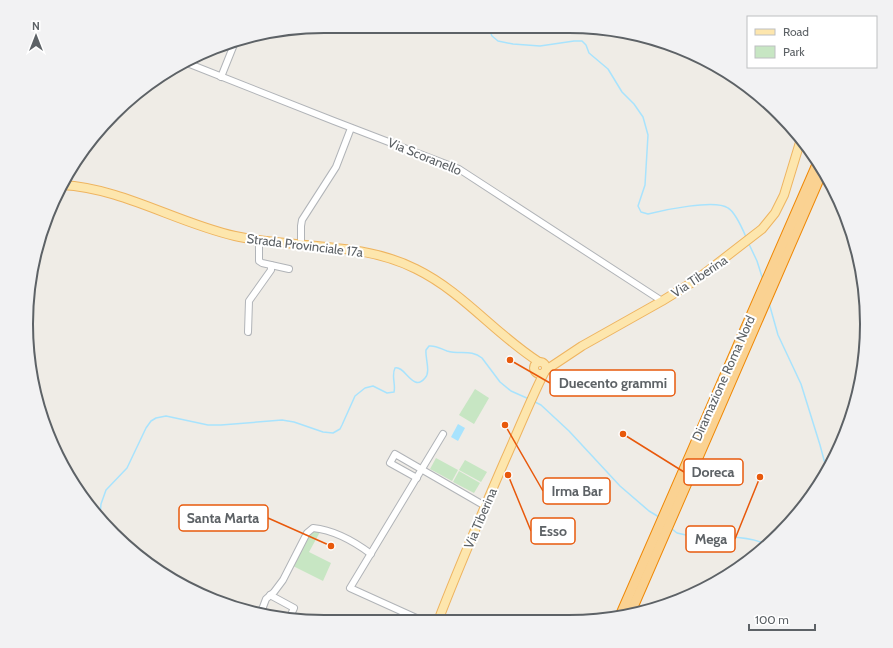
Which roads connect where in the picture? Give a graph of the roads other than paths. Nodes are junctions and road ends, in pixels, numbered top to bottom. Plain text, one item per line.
1 (232, 47) edge
2 (192, 65) edge
3 (221, 77) junction
4 (351, 128) junction
5 (799, 146) edge
6 (815, 169) edge
7 (820, 177) edge
8 (68, 186) edge
9 (260, 240) junction
10 (301, 245) junction
11 (271, 265) junction
12 (289, 269) dead end
13 (662, 300) junction
14 (248, 332) dead end
15 (540, 367) junction
16 (443, 434) dead end
17 (422, 470) junction
18 (417, 478) junction
19 (485, 506) junction
20 (668, 515) junction
21 (662, 529) junction
22 (371, 554) junction
23 (270, 595) junction
24 (262, 608) edge
25 (632, 608) edge
26 (623, 610) edge
27 (292, 613) edge
28 (410, 615) edge
29 (440, 615) edge

1 - 3 street
2 - 3 street, Via Scoranello
3 - 4 street, Via Scoranello
4 - 10 street
4 - 13 street, Via Scoranello
5 - 13 main road, Via Tiberina
6 - 20 highway, Diramazione Roma Nord
7 - 20 highway, Diramazione Roma Nord
8 - 9 main road, Strada Provinciale 17a
9 - 10 main road, Strada Provinciale 17a
9 - 11 street
10 - 15 main road, Strada Provinciale 17a
11 - 12 street
11 - 14 street
13 - 15 main road, Via Tiberina
15 - 19 main road, Via Tiberina
16 - 17 street
17 - 18 street
17 - 18 street
17 - 19 street
18 - 22 street
19 - 29 main road, Via Tiberina
20 - 21 highway, Diramazione Roma Nord
21 - 25 highway, Diramazione Roma Nord
21 - 26 highway, Diramazione Roma Nord
22 - 23 street
22 - 28 street
23 - 24 street
23 - 27 street

